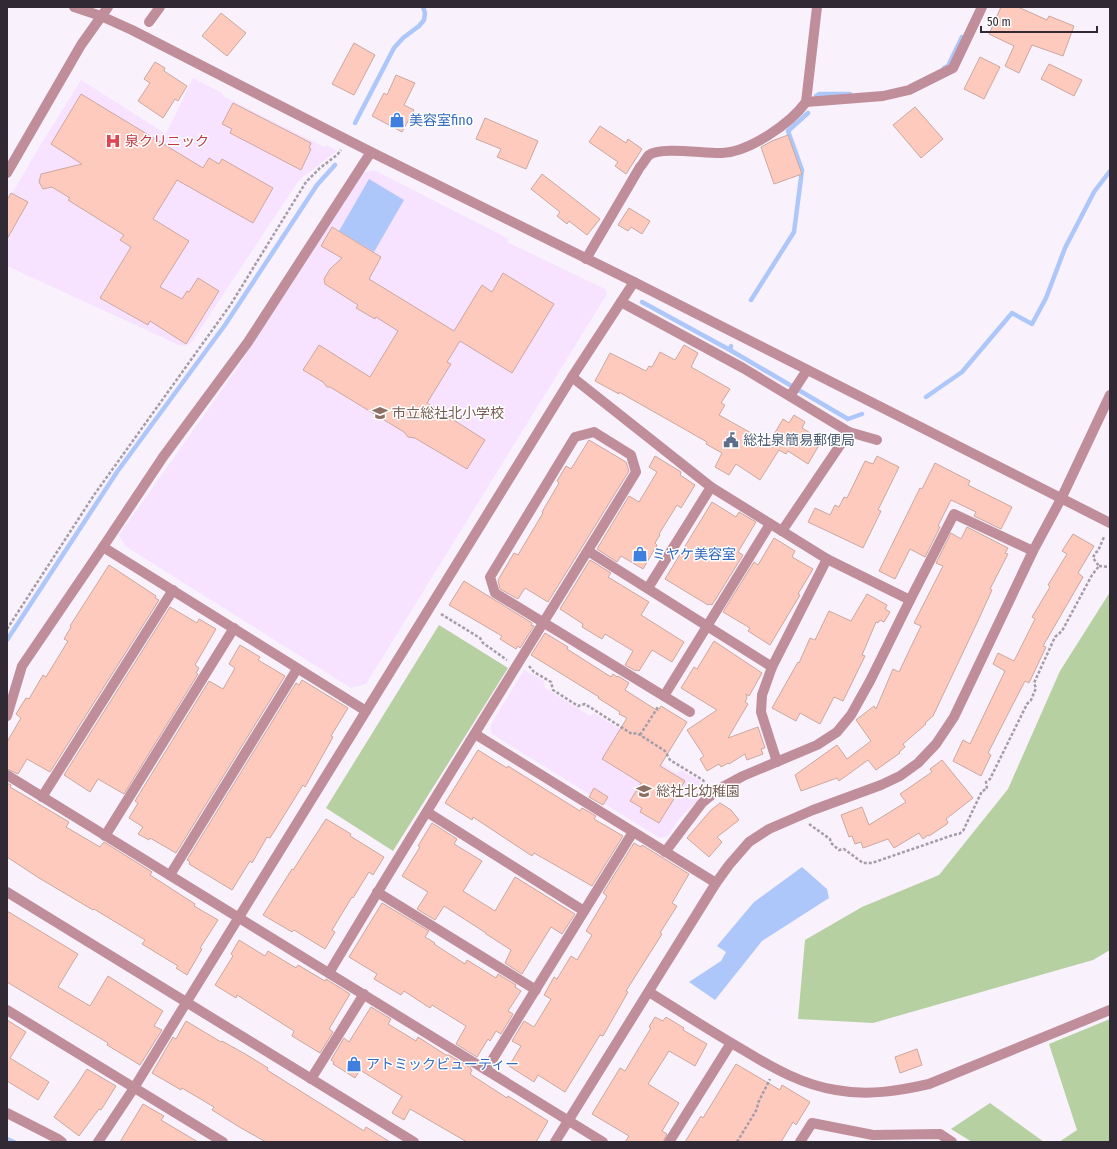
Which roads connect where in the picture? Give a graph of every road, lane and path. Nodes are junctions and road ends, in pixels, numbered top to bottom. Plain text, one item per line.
1 (74, 7) edge
2 (108, 7) edge
3 (160, 7) edge
4 (817, 7) edge
5 (982, 7) edge
6 (101, 16) junction
7 (149, 22) dead end
8 (806, 102) junction
9 (346, 139) junction
10 (370, 152) junction
11 (7, 173) edge
12 (586, 259) junction
13 (634, 282) junction
14 (621, 302) junction
15 (807, 370) junction
16 (572, 377) junction
17 (793, 390) junction
18 (1110, 395) edge
19 (849, 432) junction
20 (877, 440) dead end
21 (711, 487) junction
22 (1061, 499) junction
23 (1110, 523) edge
24 (770, 524) junction
25 (782, 531) junction
26 (1104, 537) dead end
27 (103, 547) junction
28 (588, 550) junction
29 (1033, 551) junction
30 (827, 559) junction
31 (1099, 566) junction
32 (1110, 567) edge
33 (648, 588) junction
34 (173, 590) junction
35 (910, 600) junction
36 (438, 613) dead end
37 (544, 622) junction
38 (708, 626) junction
39 (234, 628) junction
40 (7, 629) edge
41 (518, 664) junction
42 (772, 667) junction
43 (297, 669) junction
44 (664, 696) junction
45 (366, 711) junction
46 (690, 712) dead end
47 (7, 716) edge
48 (475, 734) junction
49 (640, 736) junction
50 (777, 762) junction
51 (7, 776) edge
52 (716, 790) junction
53 (42, 797) junction
54 (427, 812) junction
55 (806, 822) dead end
56 (633, 832) junction
57 (105, 836) junction
58 (665, 852) junction
59 (170, 875) junction
60 (716, 883) junction
61 (7, 892) edge
62 (377, 892) junction
63 (584, 911) junction
64 (238, 918) junction
65 (329, 973) junction
66 (536, 990) junction
67 (649, 992) junction
68 (364, 994) junction
69 (186, 1003) junction
70 (7, 1010) edge
71 (1110, 1010) edge
72 (730, 1043) junction
73 (486, 1070) junction
74 (772, 1077) dead end
75 (311, 1079) junction
76 (134, 1088) junction
77 (7, 1113) edge
78 (568, 1120) junction
79 (62, 1142) edge
80 (98, 1142) edge
81 (223, 1142) edge
82 (414, 1142) edge
83 (555, 1142) edge
84 (604, 1142) edge
85 (669, 1142) edge
86 (737, 1142) edge
87 (800, 1142) edge
88 (952, 1142) edge

1 - 6 street
2 - 6 street
3 - 7 street
4 - 8 street
5 - 8 street
6 - 9 street
6 - 11 street
8 - 12 street
9 - 10 street
9 - 40 path
10 - 12 street
10 - 27 street
12 - 13 street
13 - 14 street
13 - 15 street
14 - 16 street
14 - 17 street
15 - 17 street
15 - 22 street
16 - 21 street
16 - 45 street
17 - 19 street
18 - 22 street
19 - 20 street
19 - 25 street
21 - 24 street
21 - 33 street
22 - 23 street
22 - 29 street
24 - 25 street
24 - 38 street
25 - 30 street
26 - 31 path
27 - 34 street
27 - 47 street
28 - 33 street
28 - 37 street
28 - 37 street
29 - 35 street
29 - 60 street
30 - 35 street
30 - 42 street
31 - 32 path
31 - 55 path
33 - 38 street
34 - 39 street
34 - 53 street
35 - 50 street
36 - 41 path
37 - 41 street
37 - 44 street
38 - 42 street
38 - 44 street
39 - 43 street
39 - 57 street
41 - 48 street
41 - 49 path
42 - 50 street
43 - 45 street
43 - 59 street
44 - 46 street
44 - 49 path
45 - 64 street
48 - 54 street
48 - 56 street
49 - 52 path
50 - 52 street
51 - 53 street
52 - 58 street
53 - 57 street
54 - 62 street
54 - 63 street
56 - 58 street
56 - 63 street
57 - 59 street
58 - 60 street
59 - 64 street
60 - 67 street
61 - 69 street
62 - 65 street
62 - 66 street
63 - 66 street
64 - 65 street
64 - 69 street
65 - 68 street
66 - 73 street
67 - 72 street
67 - 78 street
68 - 73 street
68 - 75 street
69 - 75 street
69 - 76 street
70 - 76 street
71 - 72 street
72 - 85 street
73 - 78 street
74 - 86 path
75 - 82 street
76 - 80 street
76 - 81 street
77 - 79 street
78 - 83 street
78 - 84 street
87 - 88 street

